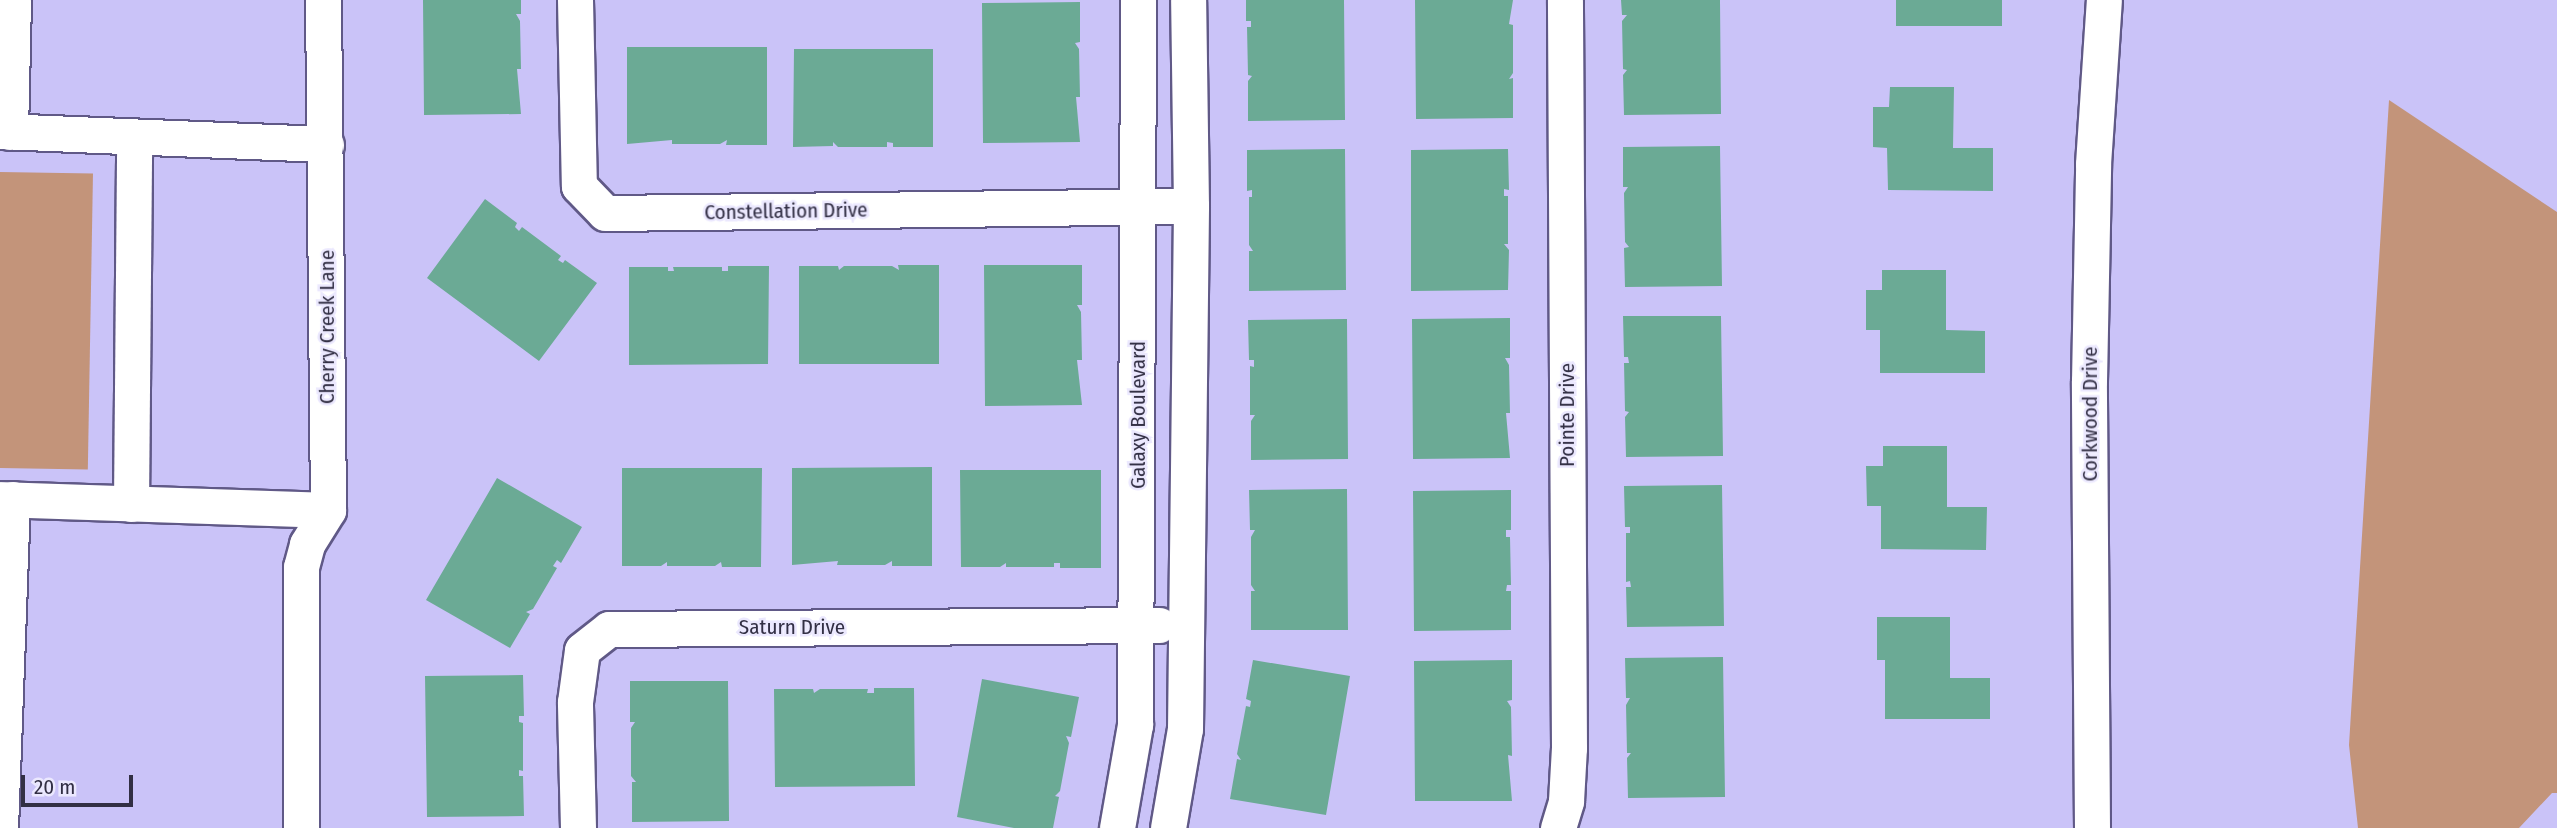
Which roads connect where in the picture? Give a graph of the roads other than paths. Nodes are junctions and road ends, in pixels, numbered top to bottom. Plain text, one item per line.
1 (13, 0) edge
2 (323, 0) edge
3 (575, 0) edge
4 (1138, 0) edge
5 (1188, 0) edge
6 (1564, 0) edge
7 (2104, 0) edge
8 (5, 132) edge
9 (134, 138) junction
10 (326, 144) junction
11 (1191, 206) junction
12 (1139, 207) junction
13 (6, 499) edge
14 (131, 504) junction
15 (328, 510) junction
16 (1137, 624) junction
17 (1187, 625) junction
18 (2, 727) edge
19 (0, 828) edge
20 (301, 828) edge
21 (578, 828) edge
22 (1117, 828) edge
23 (1168, 828) edge
24 (1558, 828) edge
25 (2092, 828) edge

1 - 8 street
2 - 10 street, Cherry Creek Lane
3 - 12 street, Constellation Drive
4 - 12 street, Galaxy Boulevard
5 - 11 street
6 - 24 street, Pointe Drive
7 - 25 street, Corkwood Drive
8 - 9 street
9 - 10 street
9 - 14 street
10 - 15 street, Cherry Creek Lane
11 - 12 street, Constellation Drive
11 - 17 street
12 - 16 street, Galaxy Boulevard
13 - 14 street
13 - 18 street
14 - 15 street
15 - 20 street
16 - 17 street, Saturn Drive
16 - 21 street, Saturn Drive
16 - 22 street, Galaxy Boulevard
17 - 23 street
18 - 19 street

